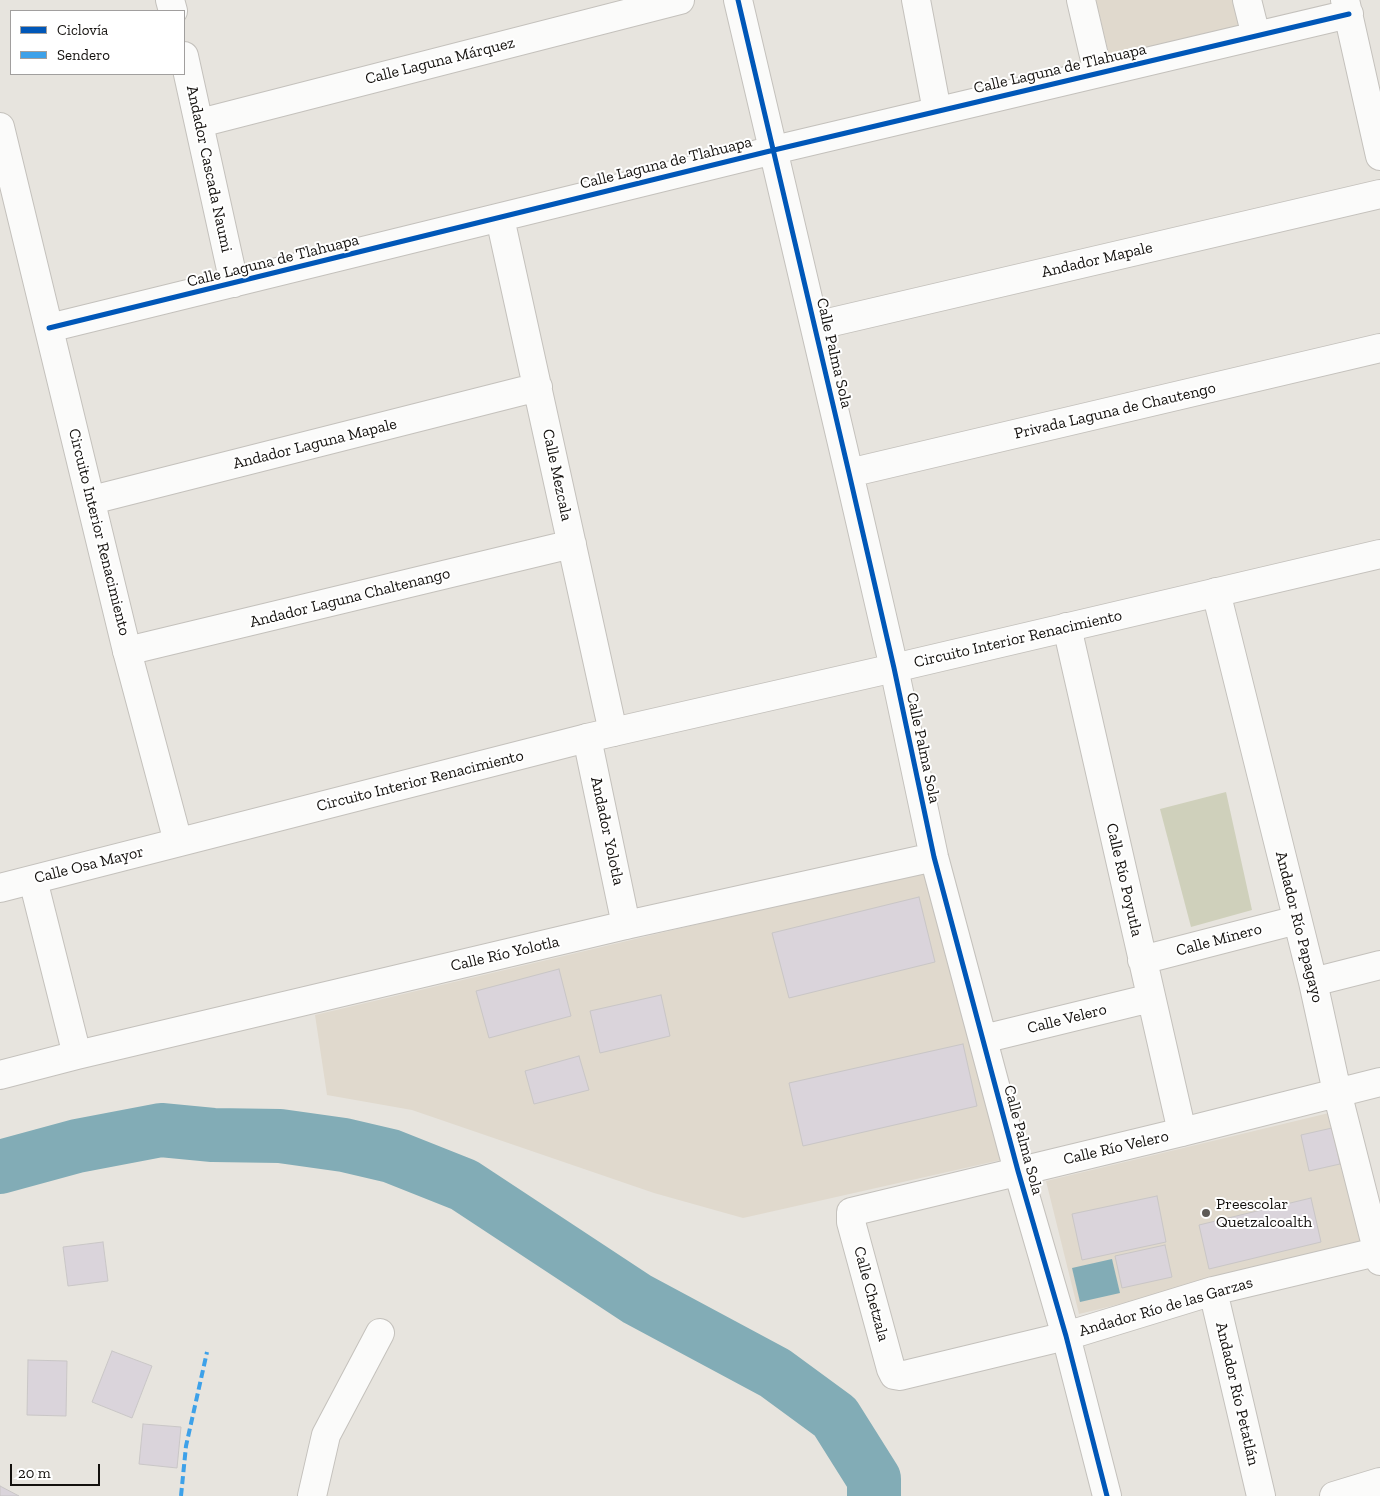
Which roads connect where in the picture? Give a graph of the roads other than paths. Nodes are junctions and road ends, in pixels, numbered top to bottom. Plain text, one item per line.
1 (680, 0) edge
2 (738, 0) edge
3 (916, 0) edge
4 (1081, 0) edge
5 (1247, 0) edge
6 (1347, 7) edge
7 (1256, 36) junction
8 (185, 60) edge
9 (1098, 73) junction
10 (937, 111) junction
11 (200, 122) junction
12 (0, 127) edge
13 (774, 150) junction
14 (1380, 156) edge
15 (4, 166) edge
16 (1380, 194) edge
17 (500, 218) junction
18 (234, 283) junction
19 (815, 326) junction
20 (49, 328) junction
21 (1380, 348) edge
22 (538, 387) junction
23 (849, 473) junction
24 (92, 500) junction
25 (572, 544) junction
26 (1380, 554) edge
27 (1216, 592) junction
28 (1066, 628) junction
29 (127, 652) junction
30 (894, 668) junction
31 (613, 732) junction
32 (587, 738) junction
33 (178, 842) junction
34 (934, 858) junction
35 (33, 880) junction
36 (0, 888) edge
37 (1297, 920) junction
38 (626, 925) junction
39 (1142, 960) junction
40 (1380, 965) edge
41 (1314, 982) junction
42 (1151, 998) junction
43 (983, 1039) junction
44 (77, 1055) junction
45 (0, 1075) edge
46 (1380, 1082) edge
47 (1337, 1092) junction
48 (1182, 1132) junction
49 (1018, 1171) junction
50 (851, 1212) joint
51 (1379, 1254) edge
52 (1213, 1291) junction
53 (380, 1333) dead end
54 (1066, 1336) junction
55 (894, 1375) joint
56 (1380, 1482) edge
57 (312, 1496) edge
58 (1107, 1496) edge
59 (1262, 1496) edge
60 (1334, 1496) edge

1 - 11 street, Calle Laguna Márquez
2 - 13 street, Calle Palma Sola
3 - 10 street
4 - 9 street
5 - 7 street
6 - 7 street, Calle Laguna de Tlahuapa
6 - 14 street
7 - 9 street, Calle Laguna de Tlahuapa
8 - 11 street, Andador Cascada Naumi
9 - 10 street, Calle Laguna de Tlahuapa
10 - 13 street, Calle Laguna de Tlahuapa
11 - 18 street, Andador Cascada Naumi
12 - 15 street, Circuito Interior Renacimiento
13 - 17 street, Calle Laguna de Tlahuapa
13 - 19 street, Calle Palma Sola
15 - 20 street, Circuito Interior Renacimiento
16 - 19 street, Andador Mapale
17 - 18 street, Calle Laguna de Tlahuapa
17 - 22 street, Calle Mezcala
18 - 20 street, Calle Laguna de Tlahuapa
19 - 23 street, Calle Palma Sola
20 - 24 street, Circuito Interior Renacimiento
21 - 23 street, Privada Laguna de Chautengo
22 - 24 street, Andador Laguna Mapale
22 - 25 street, Calle Mezcala
23 - 30 street, Calle Palma Sola
24 - 29 street, Circuito Interior Renacimiento
25 - 29 street, Andador Laguna Chaltenango
25 - 31 street, Calle Mezcala
26 - 27 street, Circuito Interior Renacimiento
27 - 28 street, Circuito Interior Renacimiento
27 - 37 street, Andador Río Papagayo
28 - 30 street, Circuito Interior Renacimiento
28 - 39 street, Calle Río Poyutla
29 - 33 street, Circuito Interior Renacimiento
30 - 31 street, Circuito Interior Renacimiento
30 - 34 street, Calle Palma Sola
31 - 32 street, Circuito Interior Renacimiento
32 - 33 street, Circuito Interior Renacimiento
32 - 38 street, Andador Yolotla
33 - 35 street, Calle Osa Mayor
34 - 38 street, Calle Río Yolotla
34 - 43 street, Calle Palma Sola
35 - 36 street, Calle Osa Mayor
35 - 44 street
37 - 39 street, Calle Minero
37 - 41 street, Andador Río Papagayo
38 - 44 street, Calle Río Yolotla
39 - 42 street, Calle Río Poyutla
40 - 41 street
41 - 47 street, Andador Río Papagayo
42 - 43 street, Calle Velero
42 - 48 street, Calle Río Poyutla
43 - 49 street, Calle Palma Sola
44 - 45 street, Calle Río Yolotla
46 - 47 street, Calle Río Velero
47 - 48 street, Calle Río Velero
47 - 51 street, Andador Río Papagayo
48 - 49 street, Calle Río Velero
49 - 50 street, Calle Río Velero
49 - 54 street, Calle Palma Sola
50 - 55 street, Calle Chetzala
51 - 52 street, Andador Río de las Garzas
52 - 54 street, Andador Río de las Garzas
52 - 59 street, Andador Río Petatlán
53 - 57 street
54 - 55 street, Andador Río de las Garzas
54 - 58 street, Calle Palma Sola
56 - 60 street

